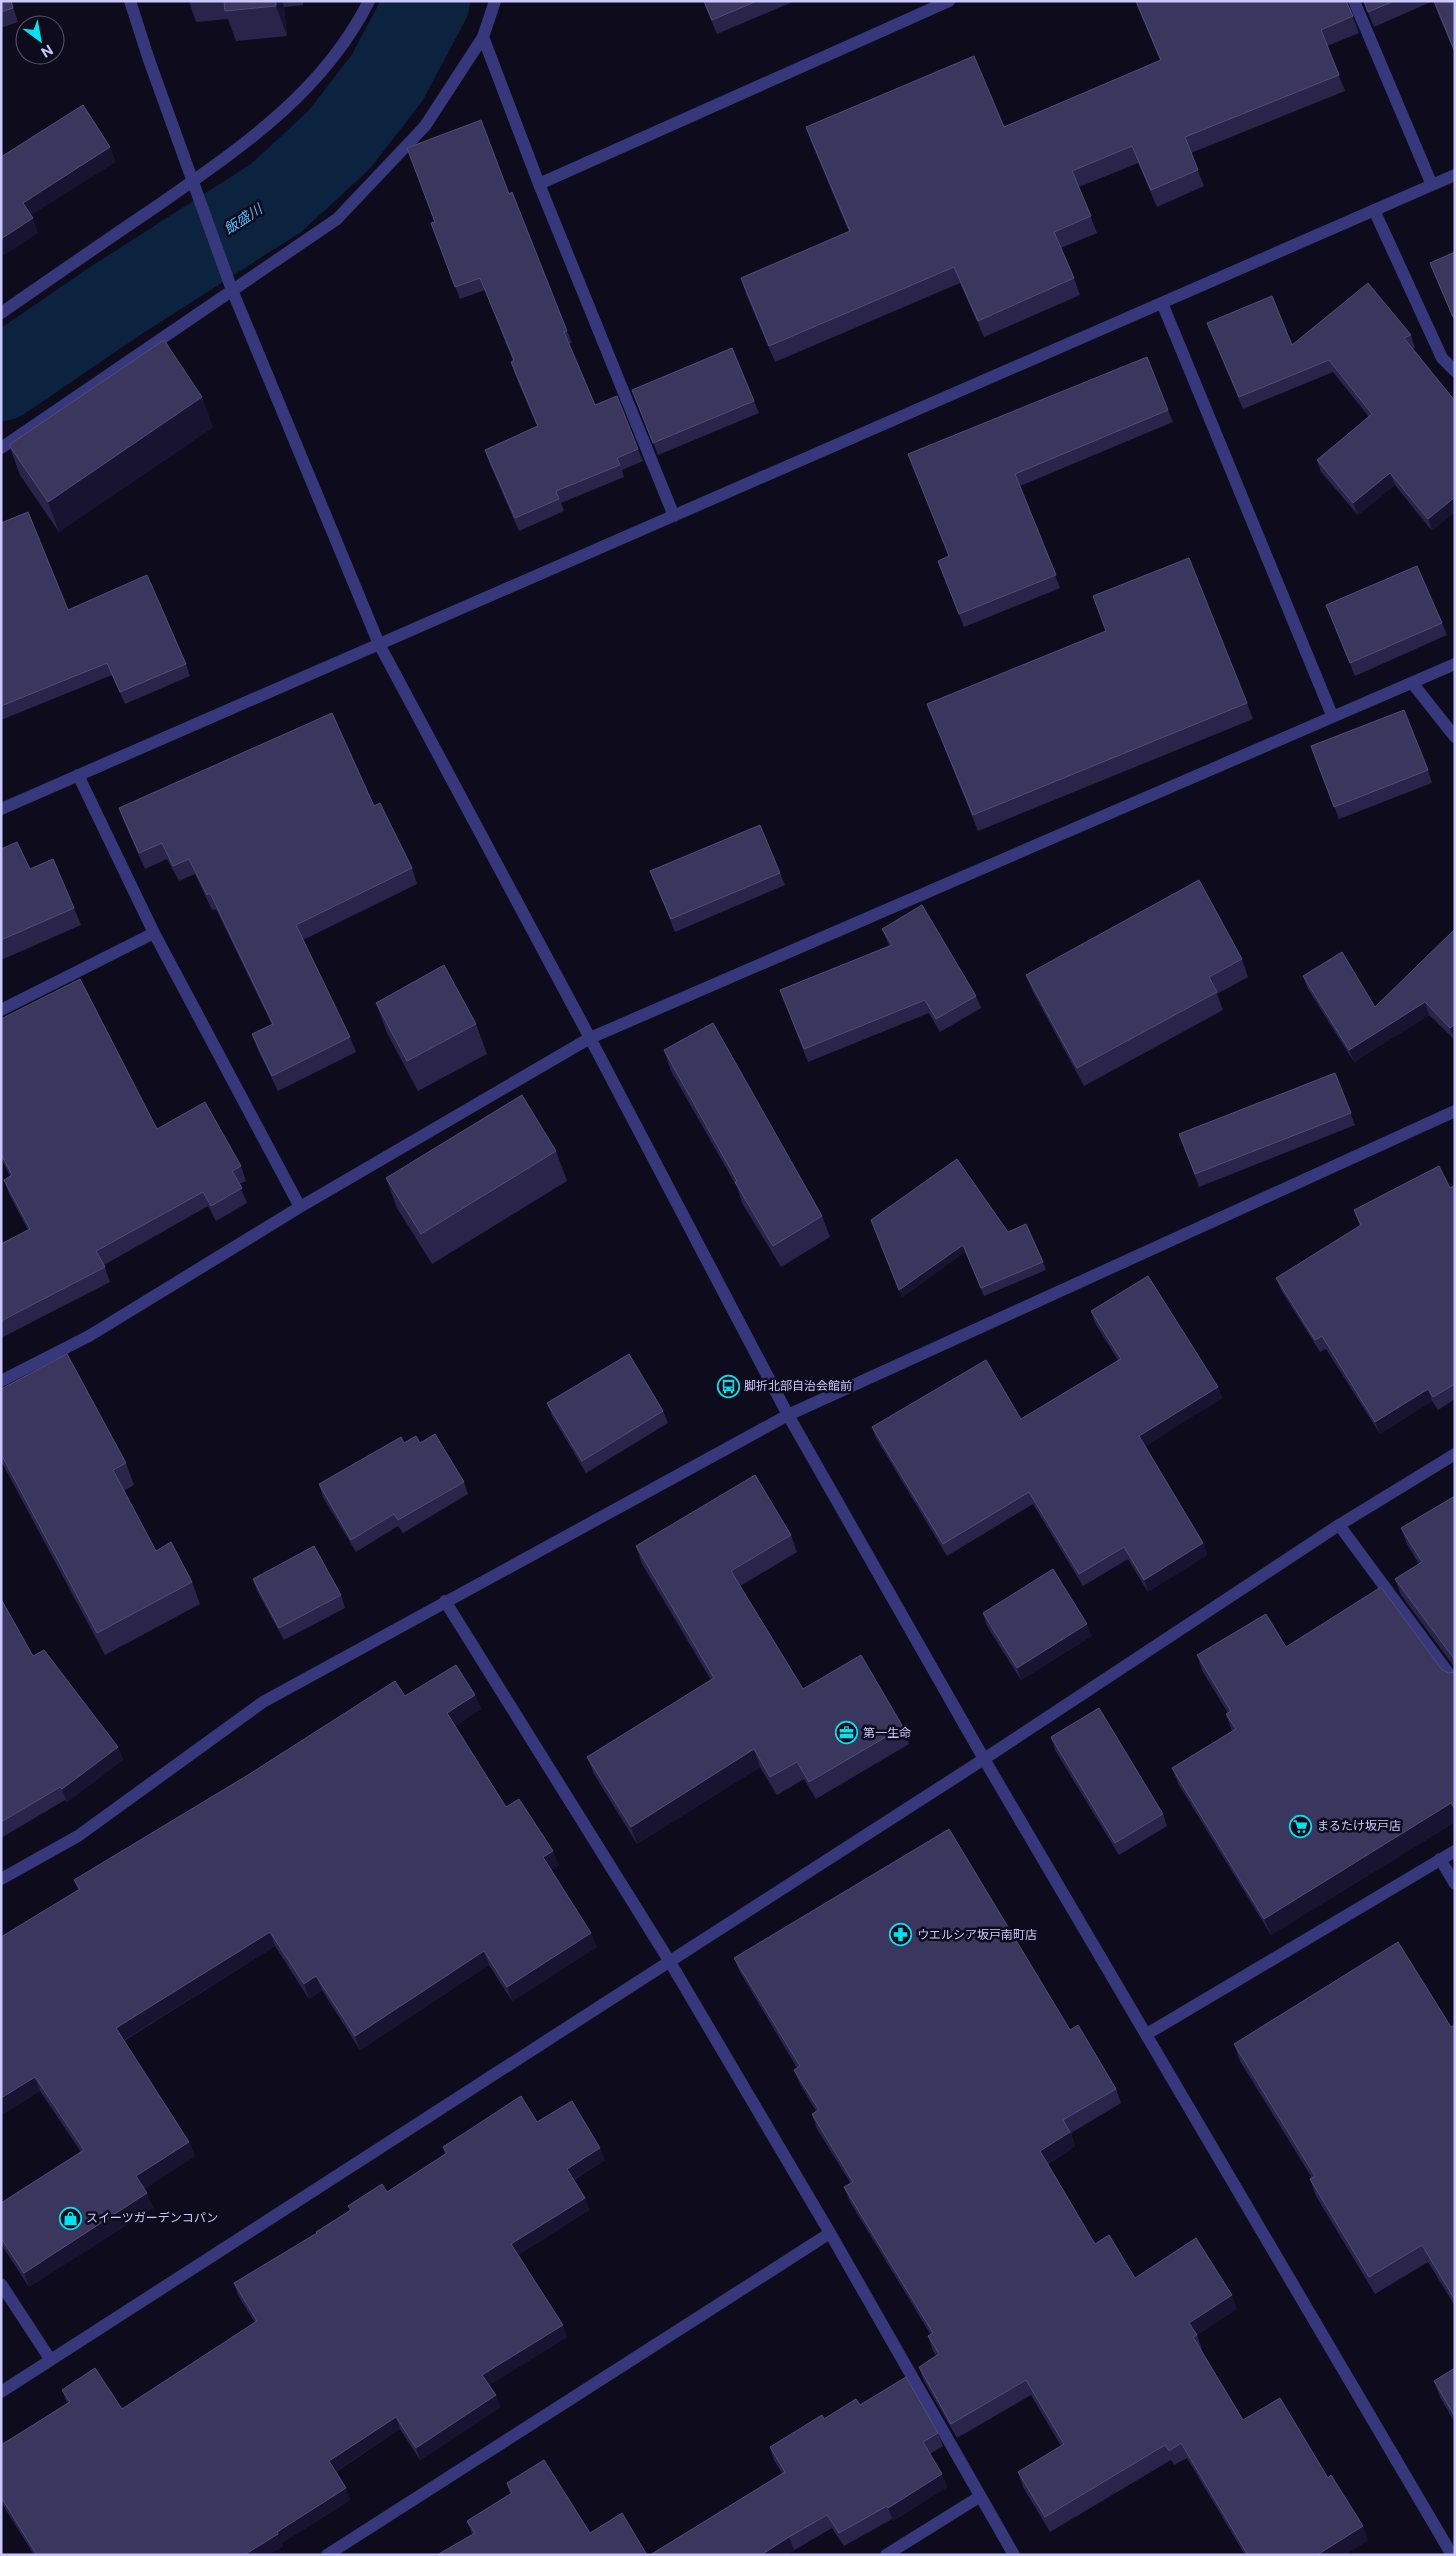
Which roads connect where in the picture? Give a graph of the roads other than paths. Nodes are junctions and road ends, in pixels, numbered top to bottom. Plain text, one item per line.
1 (130, 1) edge
2 (369, 1) edge
3 (495, 1) edge
4 (949, 1) edge
5 (1354, 1) edge
6 (483, 37) junction
7 (1455, 175) edge
8 (193, 181) junction
9 (538, 184) junction
10 (1432, 185) junction
11 (1374, 210) junction
12 (232, 290) junction
13 (1162, 303) junction
14 (1, 313) edge
15 (1455, 371) edge
16 (1, 448) edge
17 (674, 516) junction
18 (379, 644) junction
19 (1455, 664) edge
20 (1413, 684) junction
21 (1332, 716) junction
22 (1455, 737) edge
23 (78, 775) junction
24 (1, 809) edge
25 (154, 933) junction
26 (1, 1010) edge
27 (590, 1038) junction
28 (1455, 1111) edge
29 (300, 1207) junction
30 (1, 1381) edge
31 (788, 1415) junction
32 (1455, 1454) edge
33 (1339, 1525) junction
34 (445, 1601) junction
35 (1455, 1682) edge
36 (984, 1759) junction
37 (1455, 1851) edge
38 (1440, 1859) junction
39 (1, 1879) edge
40 (1455, 1884) edge
41 (670, 1962) junction
42 (1147, 2034) junction
43 (830, 2233) junction
44 (1, 2284) edge
45 (50, 2359) junction
46 (1, 2392) edge
47 (979, 2497) junction
48 (327, 2555) edge
49 (886, 2555) edge
50 (1014, 2555) edge
51 (1452, 2555) edge

1 - 8 street
2 - 8 street
3 - 6 street
4 - 9 street
5 - 10 street
6 - 9 street
6 - 12 street
7 - 10 street
8 - 12 street
8 - 14 street
9 - 17 street
10 - 11 street
11 - 13 street
11 - 15 street
12 - 16 street
12 - 18 street
13 - 17 street
13 - 21 street
17 - 18 street
18 - 23 street
18 - 27 street
19 - 20 street
20 - 21 street
20 - 22 street
21 - 27 street
23 - 24 street
23 - 25 street
25 - 26 street
25 - 29 street
27 - 29 street
27 - 31 street
28 - 31 street
29 - 30 street
31 - 34 street
31 - 36 street
32 - 33 street
33 - 35 street
33 - 36 street
34 - 39 street
34 - 41 street
36 - 41 street
36 - 42 street
37 - 38 street
38 - 40 street
38 - 42 street
41 - 43 street
41 - 45 street
42 - 51 street
43 - 47 street
43 - 48 street
44 - 45 street
45 - 46 street
47 - 49 street
47 - 50 street

